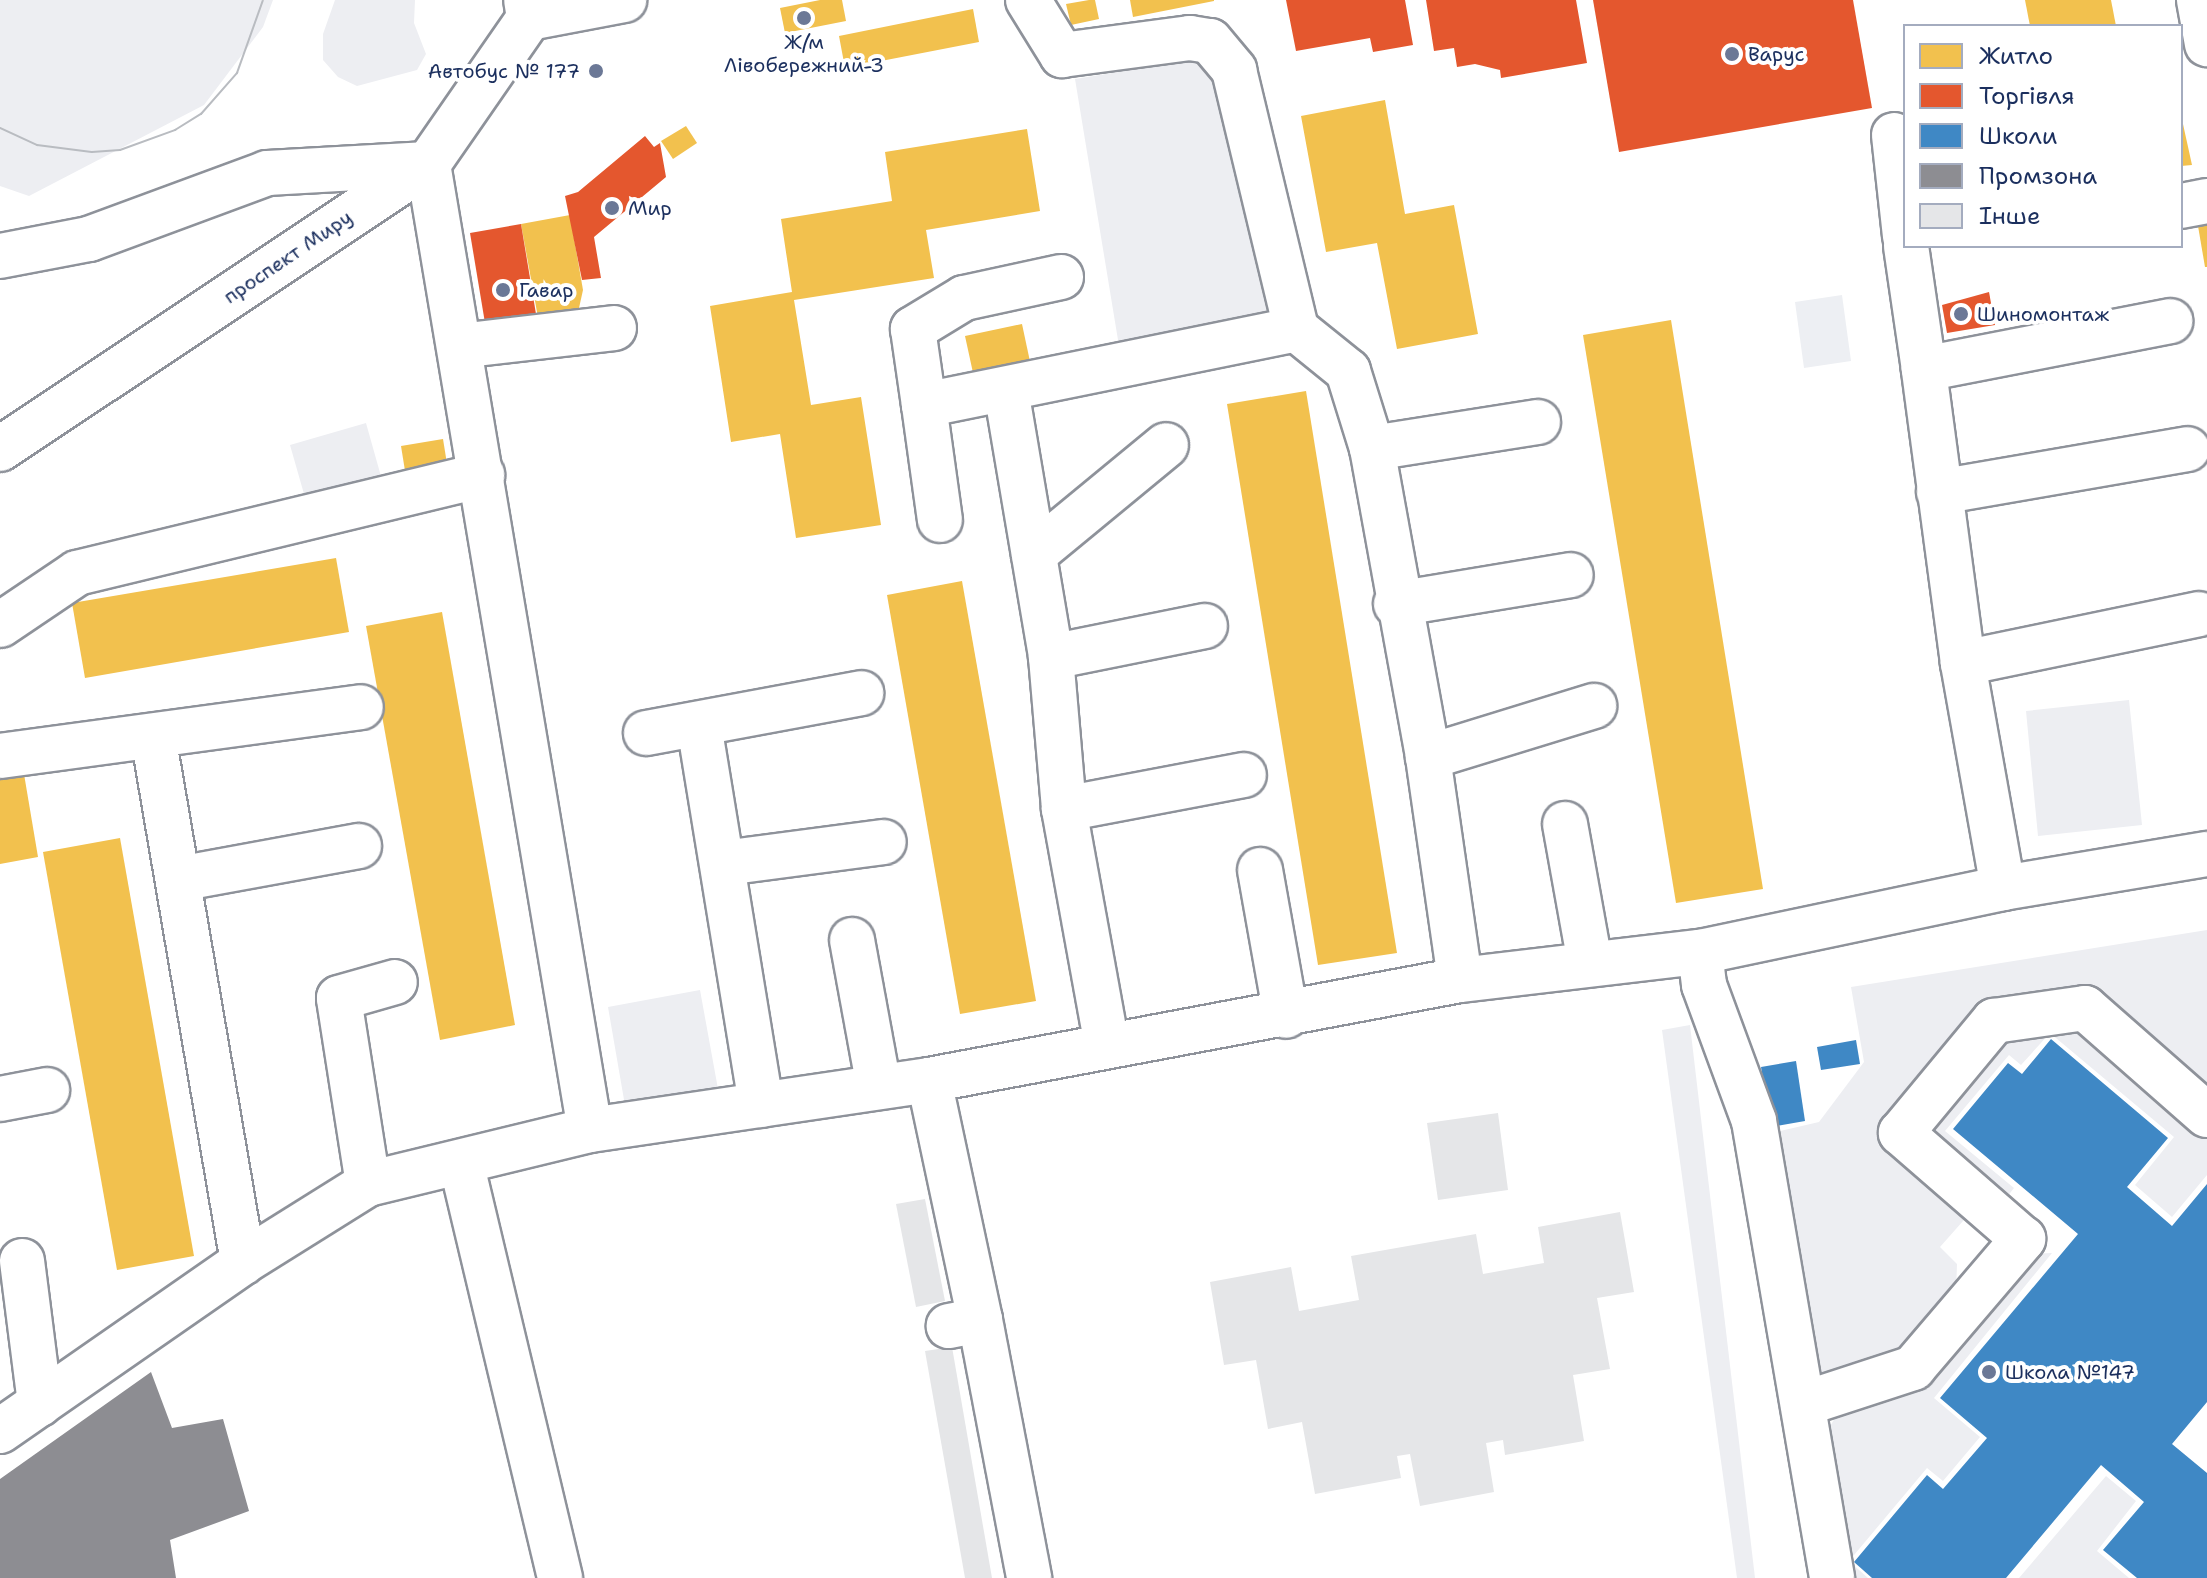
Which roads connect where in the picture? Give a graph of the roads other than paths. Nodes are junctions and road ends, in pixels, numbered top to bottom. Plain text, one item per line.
1 (624, 0) edge
2 (1028, 0) edge
3 (2199, 0) edge
4 (528, 9) edge
5 (2207, 44) edge
6 (1894, 135) dead end
7 (428, 164) junction
8 (2207, 201) edge
9 (2183, 206) edge
10 (1903, 218) edge
11 (1906, 248) edge
12 (0, 256) edge
13 (1061, 277) dead end
14 (2170, 321) dead end
15 (614, 328) dead end
16 (1296, 329) junction
17 (459, 346) junction
18 (1924, 369) junction
19 (1006, 390) junction
20 (924, 405) junction
21 (1538, 422) dead end
22 (1166, 445) dead end
23 (1372, 448) junction
24 (0, 449) edge
25 (2187, 449) dead end
26 (482, 475) junction
27 (1939, 492) junction
28 (940, 520) dead end
29 (1034, 554) junction
30 (1571, 575) dead end
31 (1396, 604) junction
32 (2199, 614) dead end
33 (0, 625) edge
34 (1205, 626) dead end
35 (1051, 657) junction
36 (1963, 663) junction
37 (861, 693) dead end
38 (1594, 706) dead end
39 (361, 707) dead end
40 (699, 725) junction
41 (646, 733) dead end
42 (153, 736) junction
43 (0, 756) edge
44 (1428, 757) junction
45 (1244, 775) dead end
46 (1064, 809) junction
47 (1565, 824) dead end
48 (884, 842) dead end
49 (359, 846) dead end
50 (2207, 854) edge
51 (724, 863) junction
52 (1260, 870) dead end
53 (179, 879) junction
54 (2003, 888) junction
55 (852, 940) dead end
56 (1700, 952) junction
57 (1590, 963) junction
58 (1460, 980) junction
59 (395, 982) dead end
60 (1286, 1016) junction
61 (1107, 1046) junction
62 (929, 1080) junction
63 (879, 1087) junction
64 (47, 1090) dead end
65 (0, 1099) edge
66 (761, 1105) junction
67 (2207, 1115) edge
68 (590, 1130) junction
69 (461, 1162) junction
70 (368, 1184) junction
71 (22, 1261) dead end
72 (243, 1262) junction
73 (1806, 1403) junction
74 (40, 1404) junction
75 (0, 1431) edge
76 (560, 1578) edge
77 (1029, 1578) edge
78 (1832, 1578) edge

1 - 4 street, проспект Миру
2 - 16 street
3 - 5 street
4 - 7 street, проспект Миру
6 - 10 street
7 - 12 street
7 - 17 street
7 - 24 street, проспект Миру
8 - 9 street
11 - 18 street
13 - 20 street
14 - 18 street
15 - 17 street
16 - 19 street
16 - 23 street
17 - 26 street
18 - 27 street
19 - 20 street
19 - 29 street
20 - 28 street
21 - 23 street
22 - 29 street
23 - 31 street
25 - 27 street
26 - 33 street
26 - 68 street
27 - 36 street
29 - 35 street
30 - 31 street
31 - 44 street
32 - 36 street
34 - 35 street
35 - 46 street
36 - 54 street
37 - 40 street
38 - 44 street
39 - 42 street
40 - 41 street
40 - 51 street
42 - 43 street
42 - 53 street
44 - 58 street
45 - 46 street
46 - 61 street
47 - 57 street
48 - 51 street
49 - 53 street
50 - 54 street
51 - 66 street
52 - 60 street
53 - 72 street
54 - 56 street
55 - 63 street
56 - 57 street
56 - 73 street
57 - 58 street
58 - 60 street
59 - 70 street
60 - 61 street
61 - 62 street
62 - 63 street
62 - 77 street
63 - 66 street
64 - 65 street
66 - 68 street
67 - 73 street
68 - 69 street
69 - 70 street
69 - 76 street
70 - 72 street
71 - 74 street
72 - 74 street
73 - 78 street
74 - 75 street

